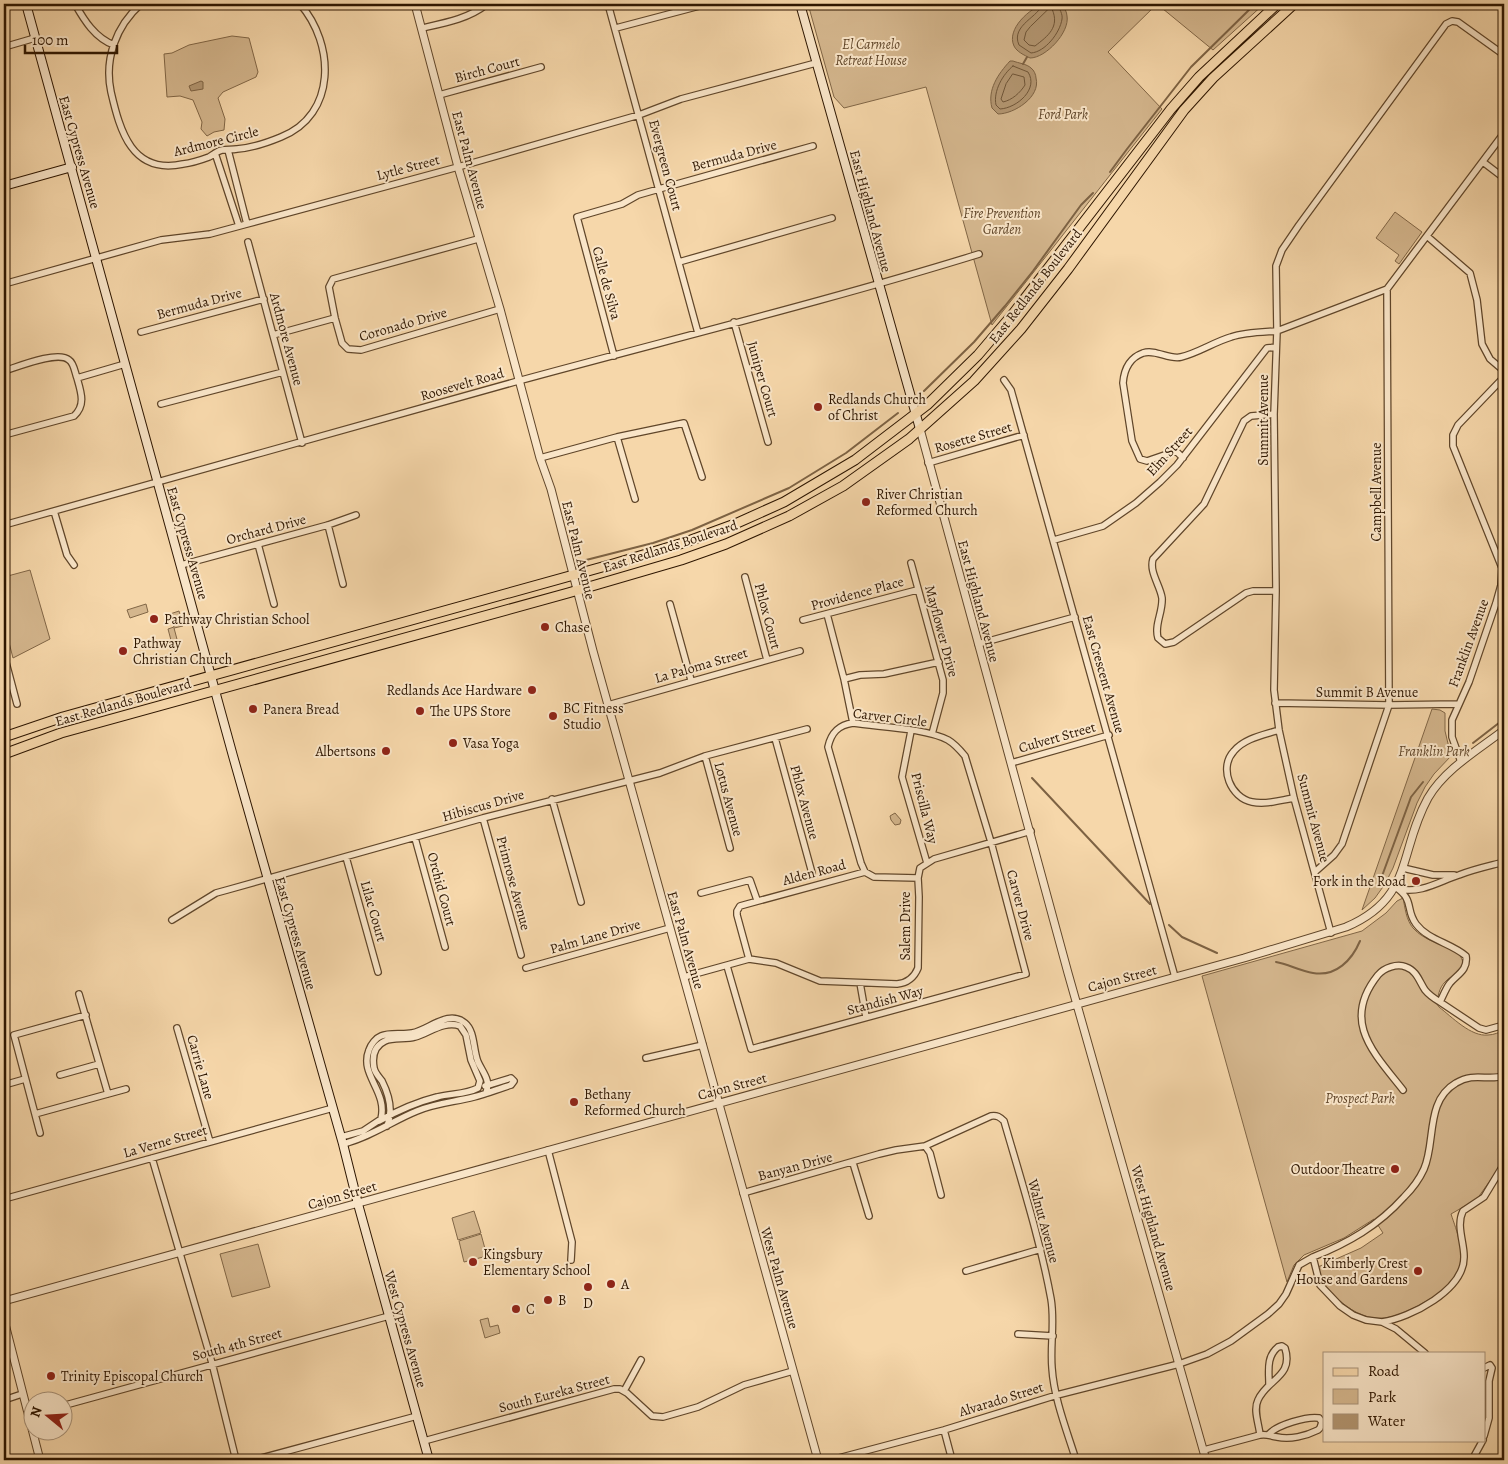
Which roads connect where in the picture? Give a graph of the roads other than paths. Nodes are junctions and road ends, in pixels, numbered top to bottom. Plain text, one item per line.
1 (26, 4) edge
2 (75, 4) edge
3 (141, 4) edge
4 (300, 4) edge
5 (415, 4) edge
6 (487, 4) edge
7 (608, 4) edge
8 (707, 4) edge
9 (800, 4) edge
10 (1277, 4) edge
11 (1294, 4) edge
12 (422, 28) junction
13 (616, 28) junction
14 (35, 38) junction
15 (114, 45) junction
16 (4, 47) edge
17 (1504, 56) edge
18 (816, 63) junction
19 (541, 67) dead end
20 (439, 95) junction
21 (639, 115) junction
22 (1504, 133) edge
23 (813, 146) dead end
24 (228, 150) junction
25 (215, 153) junction
26 (1483, 162) junction
27 (72, 167) junction
28 (458, 167) junction
29 (1504, 178) edge
30 (4, 186) edge
31 (659, 189) junction
32 (576, 217) joint
33 (832, 218) dead end
34 (247, 224) junction
35 (239, 226) junction
36 (1428, 237) junction
37 (478, 239) junction
38 (248, 242) dead end
39 (979, 254) dead end
40 (96, 257) junction
41 (680, 262) junction
42 (878, 283) junction
43 (4, 284) edge
44 (1387, 289) junction
45 (264, 299) junction
46 (500, 309) junction
47 (334, 318) junction
48 (734, 322) junction
49 (1277, 331) junction
50 (141, 332) dead end
51 (698, 333) junction
52 (274, 335) junction
53 (1276, 347) junction
54 (614, 356) junction
55 (125, 364) junction
56 (4, 370) edge
57 (1504, 371) edge
58 (283, 372) junction
59 (1504, 377) edge
60 (77, 378) junction
61 (520, 380) junction
62 (1004, 380) dead end
63 (161, 404) dead end
64 (916, 414) junction
65 (1274, 414) junction
66 (920, 429) junction
67 (4, 435) edge
68 (1024, 435) junction
69 (617, 437) junction
70 (302, 442) junction
71 (768, 442) dead end
72 (540, 458) junction
73 (1183, 458) junction
74 (928, 463) junction
75 (702, 477) dead end
76 (158, 483) junction
77 (634, 499) dead end
78 (54, 511) junction
79 (356, 515) dead end
80 (4, 525) edge
81 (328, 525) junction
82 (1054, 540) junction
83 (258, 544) junction
84 (911, 563) dead end
85 (181, 565) junction
86 (74, 566) dead end
87 (1503, 566) edge
88 (573, 575) junction
89 (745, 577) dead end
90 (343, 584) dead end
91 (917, 590) junction
92 (576, 591) junction
93 (1276, 591) junction
94 (274, 604) dead end
95 (670, 604) dead end
96 (827, 614) junction
97 (1075, 617) junction
98 (803, 620) dead end
99 (978, 644) junction
100 (800, 652) dead end
101 (4, 655) edge
102 (767, 660) junction
103 (938, 662) junction
104 (211, 675) junction
105 (844, 679) junction
106 (691, 680) junction
107 (215, 689) junction
108 (1275, 703) junction
109 (17, 704) dead end
110 (1458, 704) junction
111 (608, 705) junction
112 (1389, 705) junction
113 (853, 723) junction
114 (807, 728) dead end
115 (911, 730) junction
116 (1279, 730) junction
117 (1504, 730) edge
118 (932, 734) junction
119 (1109, 735) junction
120 (4, 737) edge
121 (775, 738) junction
122 (4, 754) edge
123 (705, 756) junction
124 (1011, 762) junction
125 (1462, 762) junction
126 (629, 781) junction
127 (1294, 798) junction
128 (552, 799) junction
129 (482, 818) junction
130 (1031, 831) junction
131 (415, 838) junction
132 (991, 842) junction
133 (730, 848) dead end
134 (346, 857) junction
135 (927, 862) junction
136 (1504, 862) edge
137 (1403, 868) junction
138 (865, 872) junction
139 (1316, 872) junction
140 (812, 873) dead end
141 (1459, 875) junction
142 (918, 878) junction
143 (268, 879) junction
144 (1395, 887) junction
145 (701, 893) dead end
146 (757, 900) junction
147 (581, 902) dead end
148 (172, 920) dead end
149 (670, 928) junction
150 (1331, 932) junction
151 (445, 947) dead end
152 (521, 955) dead end
153 (749, 959) junction
154 (727, 966) junction
155 (526, 968) dead end
156 (378, 972) dead end
157 (1026, 974) joint
158 (1175, 977) junction
159 (684, 978) junction
160 (860, 983) junction
161 (80, 994) dead end
162 (1440, 1002) junction
163 (1078, 1003) junction
164 (86, 1015) junction
165 (866, 1017) junction
166 (1504, 1026) edge
167 (177, 1028) dead end
168 (702, 1045) junction
169 (646, 1058) dead end
170 (99, 1064) junction
171 (60, 1075) dead end
172 (1504, 1076) edge
173 (25, 1079) junction
174 (488, 1084) junction
175 (4, 1085) edge
176 (478, 1088) junction
177 (126, 1089) dead end
178 (1403, 1090) dead end
179 (486, 1093) junction
180 (108, 1094) junction
181 (719, 1102) junction
182 (333, 1108) junction
183 (35, 1114) junction
184 (390, 1115) junction
185 (998, 1116) joint
186 (379, 1121) junction
187 (386, 1126) junction
188 (40, 1133) dead end
189 (342, 1140) junction
190 (210, 1142) junction
191 (926, 1146) junction
192 (548, 1150) junction
193 (152, 1158) junction
194 (853, 1163) junction
195 (1504, 1164) edge
196 (744, 1193) junction
197 (941, 1195) dead end
198 (4, 1199) edge
199 (358, 1204) junction
200 (869, 1216) dead end
201 (1040, 1250) junction
202 (178, 1253) junction
203 (1313, 1258) junction
204 (571, 1260) dead end
205 (966, 1271) dead end
206 (4, 1302) edge
207 (389, 1316) junction
208 (4, 1320) edge
209 (1382, 1322) junction
210 (1018, 1334) dead end
211 (1053, 1336) junction
212 (1424, 1352) edge
213 (641, 1360) dead end
214 (212, 1363) junction
215 (1179, 1364) junction
216 (1486, 1367) edge
217 (793, 1371) junction
218 (1269, 1384) junction
219 (624, 1391) junction
220 (22, 1394) joint
221 (1057, 1395) junction
222 (4, 1400) edge
223 (72, 1403) edge
224 (417, 1416) junction
225 (1486, 1429) edge
226 (944, 1430) junction
227 (1269, 1434) junction
228 (1260, 1435) junction
229 (424, 1441) junction
230 (36, 1442) edge
231 (1482, 1442) edge
232 (1204, 1450) junction
233 (40, 1460) edge
234 (236, 1460) edge
235 (254, 1460) edge
236 (430, 1460) edge
237 (818, 1460) edge
238 (831, 1460) edge
239 (952, 1460) edge
240 (1076, 1460) edge
241 (1206, 1460) edge
242 (1472, 1460) edge

1 - 14 main road, East Cypress Avenue
2 - 15 street
3 - 15 street, Ardmore Circle
4 - 24 street, Ardmore Circle
5 - 12 street, East Palm Avenue
6 - 12 street
7 - 13 street, Evergreen Court
8 - 13 street
9 - 18 main road, East Highland Avenue
10 - 64 main road, East Redlands Boulevard
11 - 66 main road, East Redlands Boulevard
12 - 20 street, East Palm Avenue
13 - 21 street, Evergreen Court
14 - 16 street
14 - 27 main road, East Cypress Avenue
15 - 25 street, Ardmore Circle
17 - 49 street, Summit Avenue
18 - 21 street, Lytle Street
18 - 42 main road, East Highland Avenue
19 - 20 street, Birch Court
20 - 28 street, East Palm Avenue
21 - 28 street, Lytle Street
21 - 31 street, Evergreen Court
22 - 26 street
23 - 31 street, Bermuda Drive
24 - 25 street, Ardmore Circle
24 - 34 street
25 - 35 street
26 - 29 street
26 - 36 street
27 - 30 main road
27 - 40 main road, East Cypress Avenue
28 - 34 street, Lytle Street
28 - 37 street, East Palm Avenue
31 - 32 street, Bermuda Drive
31 - 41 street, Evergreen Court
32 - 54 street, Calle de Silva
33 - 41 street
34 - 35 street, Lytle Street
35 - 40 street, Lytle Street
36 - 44 street
36 - 57 street
37 - 46 street, East Palm Avenue
37 - 47 street
38 - 45 street, Ardmore Avenue
39 - 42 street, Roosevelt Road
40 - 43 street, Lytle Street
40 - 55 main road, East Cypress Avenue
41 - 51 street, Evergreen Court
42 - 48 street, Roosevelt Road
42 - 64 main road, East Highland Avenue
44 - 49 street
44 - 112 street, Campbell Avenue
45 - 50 street, Bermuda Drive
45 - 52 street, Ardmore Avenue
46 - 47 street, Coronado Drive
46 - 61 street, East Palm Avenue
47 - 52 street
48 - 51 street, Roosevelt Road
48 - 71 street, Juniper Court
49 - 53 street, Summit Avenue
49 - 73 street
51 - 54 street, Roosevelt Road
52 - 58 street, Ardmore Avenue
53 - 65 street, Summit Avenue
53 - 73 street, Elm Street
54 - 61 street, Roosevelt Road
55 - 60 street
55 - 76 main road, East Cypress Avenue
56 - 60 street
58 - 63 street
58 - 70 street, Ardmore Avenue
59 - 87 street, Franklin Avenue
60 - 67 street
61 - 70 street, Roosevelt Road
61 - 72 street, East Palm Avenue
62 - 68 street, East Crescent Avenue
64 - 66 main road, East Highland Avenue
64 - 88 main road, East Redlands Boulevard
65 - 93 street, Summit Avenue
65 - 93 street
66 - 74 street, East Highland Avenue
66 - 92 main road, East Redlands Boulevard
68 - 74 street, Rosette Street
68 - 82 street, East Crescent Avenue
69 - 72 street
69 - 75 street
69 - 77 street
70 - 76 street, Roosevelt Road
72 - 88 street, East Palm Avenue
73 - 82 street, Elm Street
74 - 99 street, East Highland Avenue
76 - 78 street, Roosevelt Road
76 - 85 main road, East Cypress Avenue
78 - 80 street, Roosevelt Road
78 - 86 street
79 - 81 street, Orchard Drive
81 - 83 street, Orchard Drive
81 - 90 street
82 - 97 street, East Crescent Avenue
83 - 85 street, Orchard Drive
83 - 94 street
84 - 91 street, Mayflower Drive
85 - 104 main road, East Cypress Avenue
87 - 110 street, Franklin Avenue
88 - 92 street, East Palm Avenue
88 - 104 main road, East Redlands Boulevard
89 - 102 street, Phlox Court
91 - 96 street, Providence Place
91 - 103 street, Mayflower Drive
92 - 107 main road, East Redlands Boulevard
92 - 111 street, East Palm Avenue
93 - 108 street, Summit Avenue
95 - 106 street
96 - 98 street, Providence Place
96 - 105 street
97 - 99 street
97 - 119 street, East Crescent Avenue
99 - 124 street, East Highland Avenue
100 - 102 street, La Paloma Street
101 - 109 street
102 - 106 street, La Paloma Street
103 - 105 street
103 - 118 street, Mayflower Drive
104 - 107 main road, East Cypress Avenue
104 - 120 main road, East Redlands Boulevard
105 - 113 street
106 - 111 street, La Paloma Street
107 - 122 main road, East Redlands Boulevard
107 - 143 main road, East Cypress Avenue
108 - 112 street, Summit B Avenue
108 - 116 street, Summit Avenue
110 - 112 street, Summit B Avenue
110 - 125 street, Franklin Avenue
111 - 126 street, East Palm Avenue
112 - 139 street, Campbell Avenue
113 - 115 street, Carver Circle
113 - 138 street, Carver Circle
114 - 121 street, Hibiscus Drive
115 - 118 street, Carver Circle
115 - 135 street, Priscilla Way
116 - 127 street, Summit Avenue
116 - 127 street
117 - 125 street
118 - 132 street, Carver Circle
119 - 124 street, Culvert Street
119 - 158 street, East Crescent Avenue
121 - 123 street, Hibiscus Drive
121 - 140 street, Phlox Avenue
123 - 126 street, Hibiscus Drive
123 - 133 street, Lotus Avenue
124 - 130 street, East Highland Avenue
125 - 137 street
126 - 128 street, Hibiscus Drive
126 - 149 street, East Palm Avenue
127 - 139 street, Summit Avenue
128 - 129 street, Hibiscus Drive
128 - 147 street
129 - 131 street, Hibiscus Drive
129 - 152 street, Primrose Avenue
130 - 132 street
130 - 163 street, East Highland Avenue
131 - 134 street, Hibiscus Drive
131 - 151 street, Orchid Court
132 - 135 street
132 - 157 street, Carver Drive
134 - 143 street, Hibiscus Drive
134 - 156 street, Lilac Court
135 - 142 street
136 - 141 street
137 - 141 street
137 - 144 street, Cajon Street
138 - 142 street, Alden Road
138 - 146 street, Alden Road
139 - 150 street, Summit Avenue
141 - 144 street
142 - 160 street, Salem Drive
143 - 148 street, Hibiscus Drive
143 - 182 main road, East Cypress Avenue
144 - 150 street, Cajon Street
144 - 162 street
145 - 146 street
146 - 153 street, Alden Road
149 - 155 street, Palm Lane Drive
149 - 159 street, East Palm Avenue
150 - 158 street, Cajon Street
153 - 154 street
153 - 160 street, Salem Drive
154 - 159 street
154 - 165 street, Standish Way
157 - 165 street, Standish Way
158 - 163 street, Cajon Street
159 - 168 street, East Palm Avenue
160 - 165 street
161 - 164 street
162 - 166 street
162 - 178 street
163 - 181 street, Cajon Street
163 - 215 street, West Highland Avenue
164 - 170 street
164 - 173 street
167 - 190 street, Carrie Lane
168 - 169 street
168 - 181 street, East Palm Avenue
170 - 171 street
170 - 180 street
172 - 203 street, Alvarado Street
173 - 175 street
173 - 183 street
174 - 176 street
174 - 179 street
174 - 179 street
174 - 186 street
176 - 184 street
176 - 184 street
177 - 180 street
179 - 187 street
180 - 183 street
181 - 192 street, Cajon Street
181 - 196 street, West Palm Avenue
182 - 189 main road, East Cypress Avenue
182 - 190 street, La Verne Street
183 - 188 street
184 - 186 street
184 - 187 street
185 - 191 street, Banyan Drive
185 - 201 street, Walnut Avenue
186 - 189 street
187 - 189 street
189 - 199 main road, East Cypress Avenue
190 - 193 street, La Verne Street
191 - 194 street, Banyan Drive
191 - 197 street
192 - 199 street, Cajon Street
192 - 204 street
193 - 198 street, La Verne Street
193 - 202 street
194 - 196 street, Banyan Drive
194 - 200 street, Banyan Drive
195 - 209 street
196 - 217 street, West Palm Avenue
199 - 202 street, Cajon Street
199 - 207 main road, West Cypress Avenue
201 - 205 street
201 - 211 street, Walnut Avenue
202 - 206 street, Cajon Street
202 - 214 street
203 - 209 street
203 - 215 street, Alvarado Street
207 - 214 street, South 4th Street
207 - 224 main road, West Cypress Avenue
208 - 220 street
209 - 212 street
210 - 211 street
211 - 221 street, Walnut Avenue
213 - 219 street
214 - 223 street, South 4th Street
214 - 234 street
215 - 221 street, Alvarado Street
215 - 232 street, West Highland Avenue
216 - 225 street
217 - 219 street, South Eureka Street
217 - 237 street, West Palm Avenue
218 - 218 street
218 - 228 street
219 - 229 street, South Eureka Street
220 - 222 street
221 - 226 street, Alvarado Street
221 - 240 street, Walnut Avenue
224 - 229 main road, West Cypress Avenue
224 - 235 street
226 - 238 street, Alvarado Street
226 - 239 street
227 - 227 street
227 - 228 street
228 - 232 street
229 - 236 main road, West Cypress Avenue
230 - 233 street
231 - 242 street
232 - 241 street, West Highland Avenue

